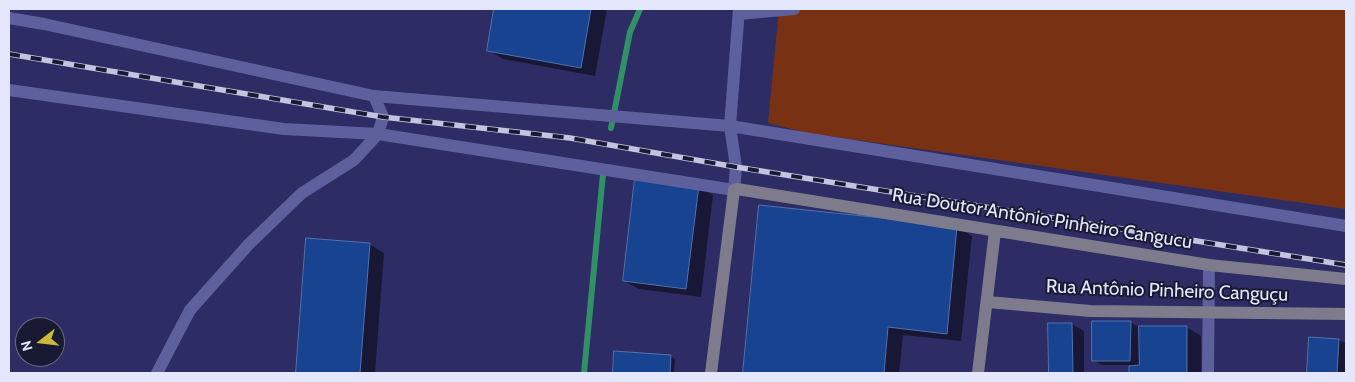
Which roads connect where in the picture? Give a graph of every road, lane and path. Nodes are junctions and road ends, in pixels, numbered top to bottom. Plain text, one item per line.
1 (794, 9) edge
2 (739, 11) edge
3 (9, 18) edge
4 (9, 90) edge
5 (374, 96) junction
6 (730, 126) junction
7 (378, 134) junction
8 (734, 190) junction
9 (1346, 226) edge
10 (995, 231) junction
11 (1209, 265) junction
12 (1346, 279) edge
13 (988, 302) junction
14 (1209, 312) junction
15 (1346, 314) edge
16 (157, 373) edge
17 (710, 373) edge
18 (978, 373) edge
19 (1208, 373) edge

1 - 2 street
2 - 6 street
3 - 5 street
4 - 7 street
5 - 6 street
5 - 7 street
6 - 8 street
6 - 9 street
7 - 8 street
7 - 16 street
8 - 10 street, Rua Doutor Antônio Pinheiro Cangucu
8 - 17 street
10 - 11 street, Rua Doutor Antônio Pinheiro Cangucu
10 - 13 street
11 - 12 street, Rua Doutor Antônio Pinheiro Cangucu
11 - 14 street
13 - 14 street, Rua Antônio Pinheiro Canguçu
13 - 18 street
14 - 15 street, Rua Antônio Pinheiro Canguçu
14 - 19 street

